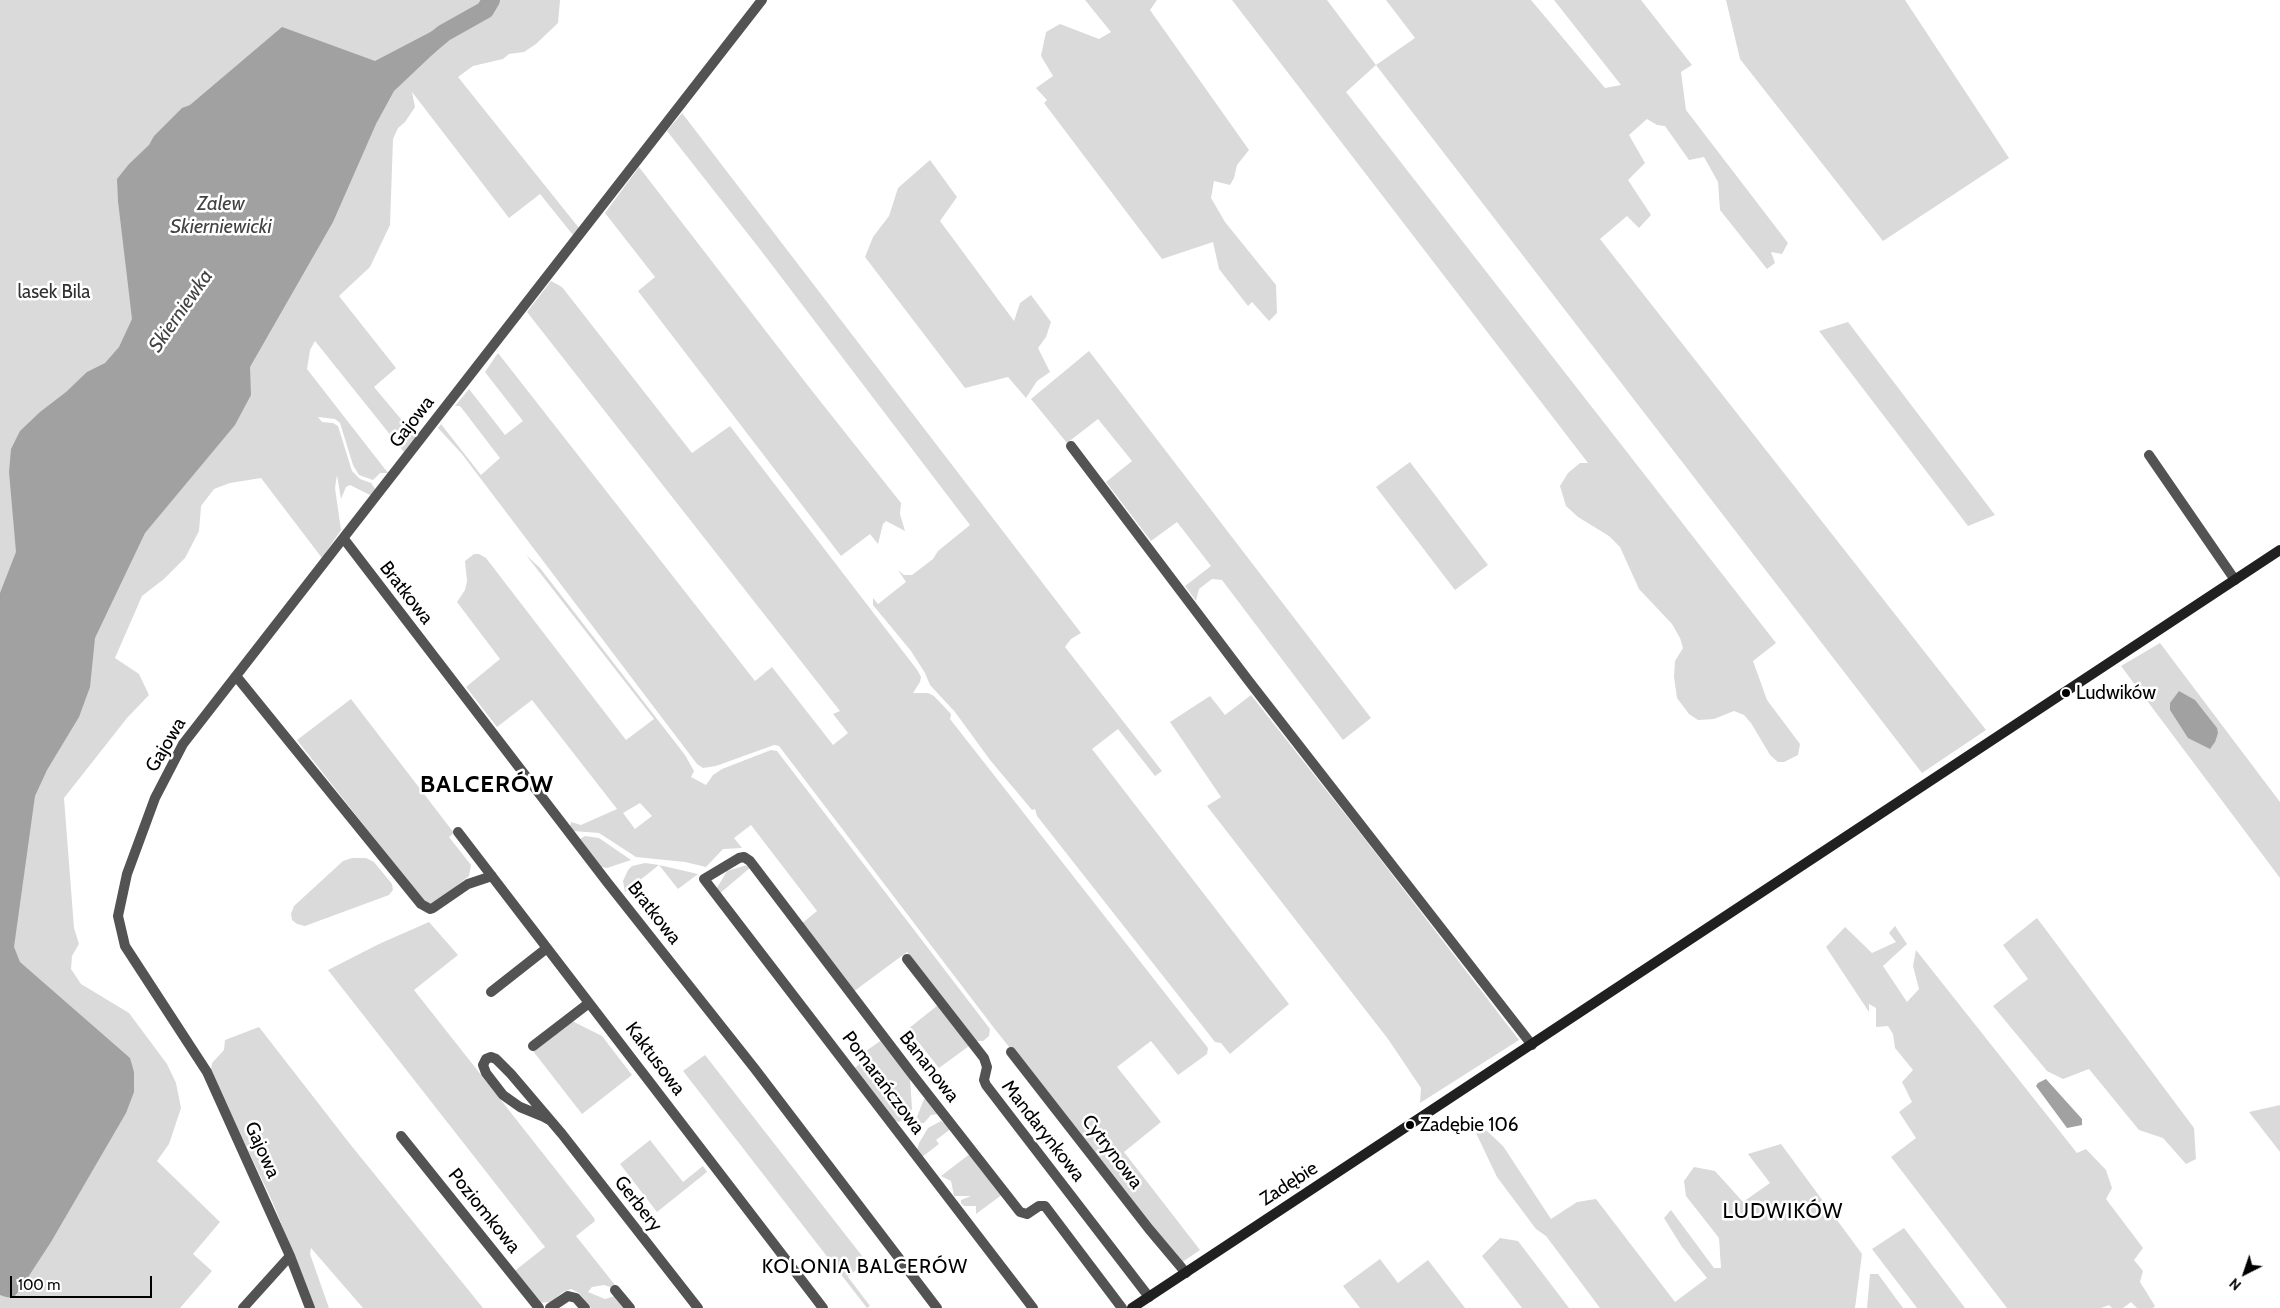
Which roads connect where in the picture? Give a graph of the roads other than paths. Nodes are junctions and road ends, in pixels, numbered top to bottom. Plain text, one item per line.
1 (762, 0) edge
2 (1071, 446) dead end
3 (2149, 456) dead end
4 (344, 539) junction
5 (2280, 550) edge
6 (2235, 580) junction
7 (236, 676) junction
8 (458, 832) dead end
9 (492, 876) junction
10 (704, 880) joint
11 (547, 948) junction
12 (907, 959) dead end
13 (491, 992) dead end
14 (589, 1003) junction
15 (1532, 1045) junction
16 (533, 1046) dead end
17 (1011, 1052) dead end
18 (531, 1107) junction
19 (401, 1136) dead end
20 (290, 1256) junction
21 (1186, 1273) junction
22 (615, 1290) dead end
23 (1149, 1296) junction
24 (244, 1308) edge
25 (310, 1308) edge
26 (539, 1308) edge
27 (550, 1308) edge
28 (585, 1308) edge
29 (630, 1308) edge
30 (698, 1308) edge
31 (823, 1308) edge
32 (937, 1308) edge
33 (1033, 1308) edge
34 (1122, 1308) edge
35 (1132, 1308) edge

1 - 4 street, Gajowa
2 - 15 street
3 - 6 street
4 - 7 street, Gajowa
4 - 32 street, Bratkowa
5 - 6 street, Zadębie
6 - 15 street, Zadębie
7 - 9 street
7 - 20 street, Gajowa
8 - 9 street, Kaktusowa
9 - 11 street, Kaktusowa
10 - 33 street, Pomarańczowa
10 - 34 street, Bananowa
11 - 13 street
11 - 14 street, Kaktusowa
12 - 23 street, Mandarynkowa
14 - 16 street
14 - 31 street, Kaktusowa
15 - 21 street, Zadębie
17 - 21 street, Cytrynowa
18 - 18 street, Gerbery
18 - 30 street, Gerbery
19 - 26 street, Poziomkowa
20 - 24 street
20 - 25 street, Gajowa
21 - 23 street, Zadębie
22 - 29 street
23 - 35 street, Zadębie
27 - 28 street

